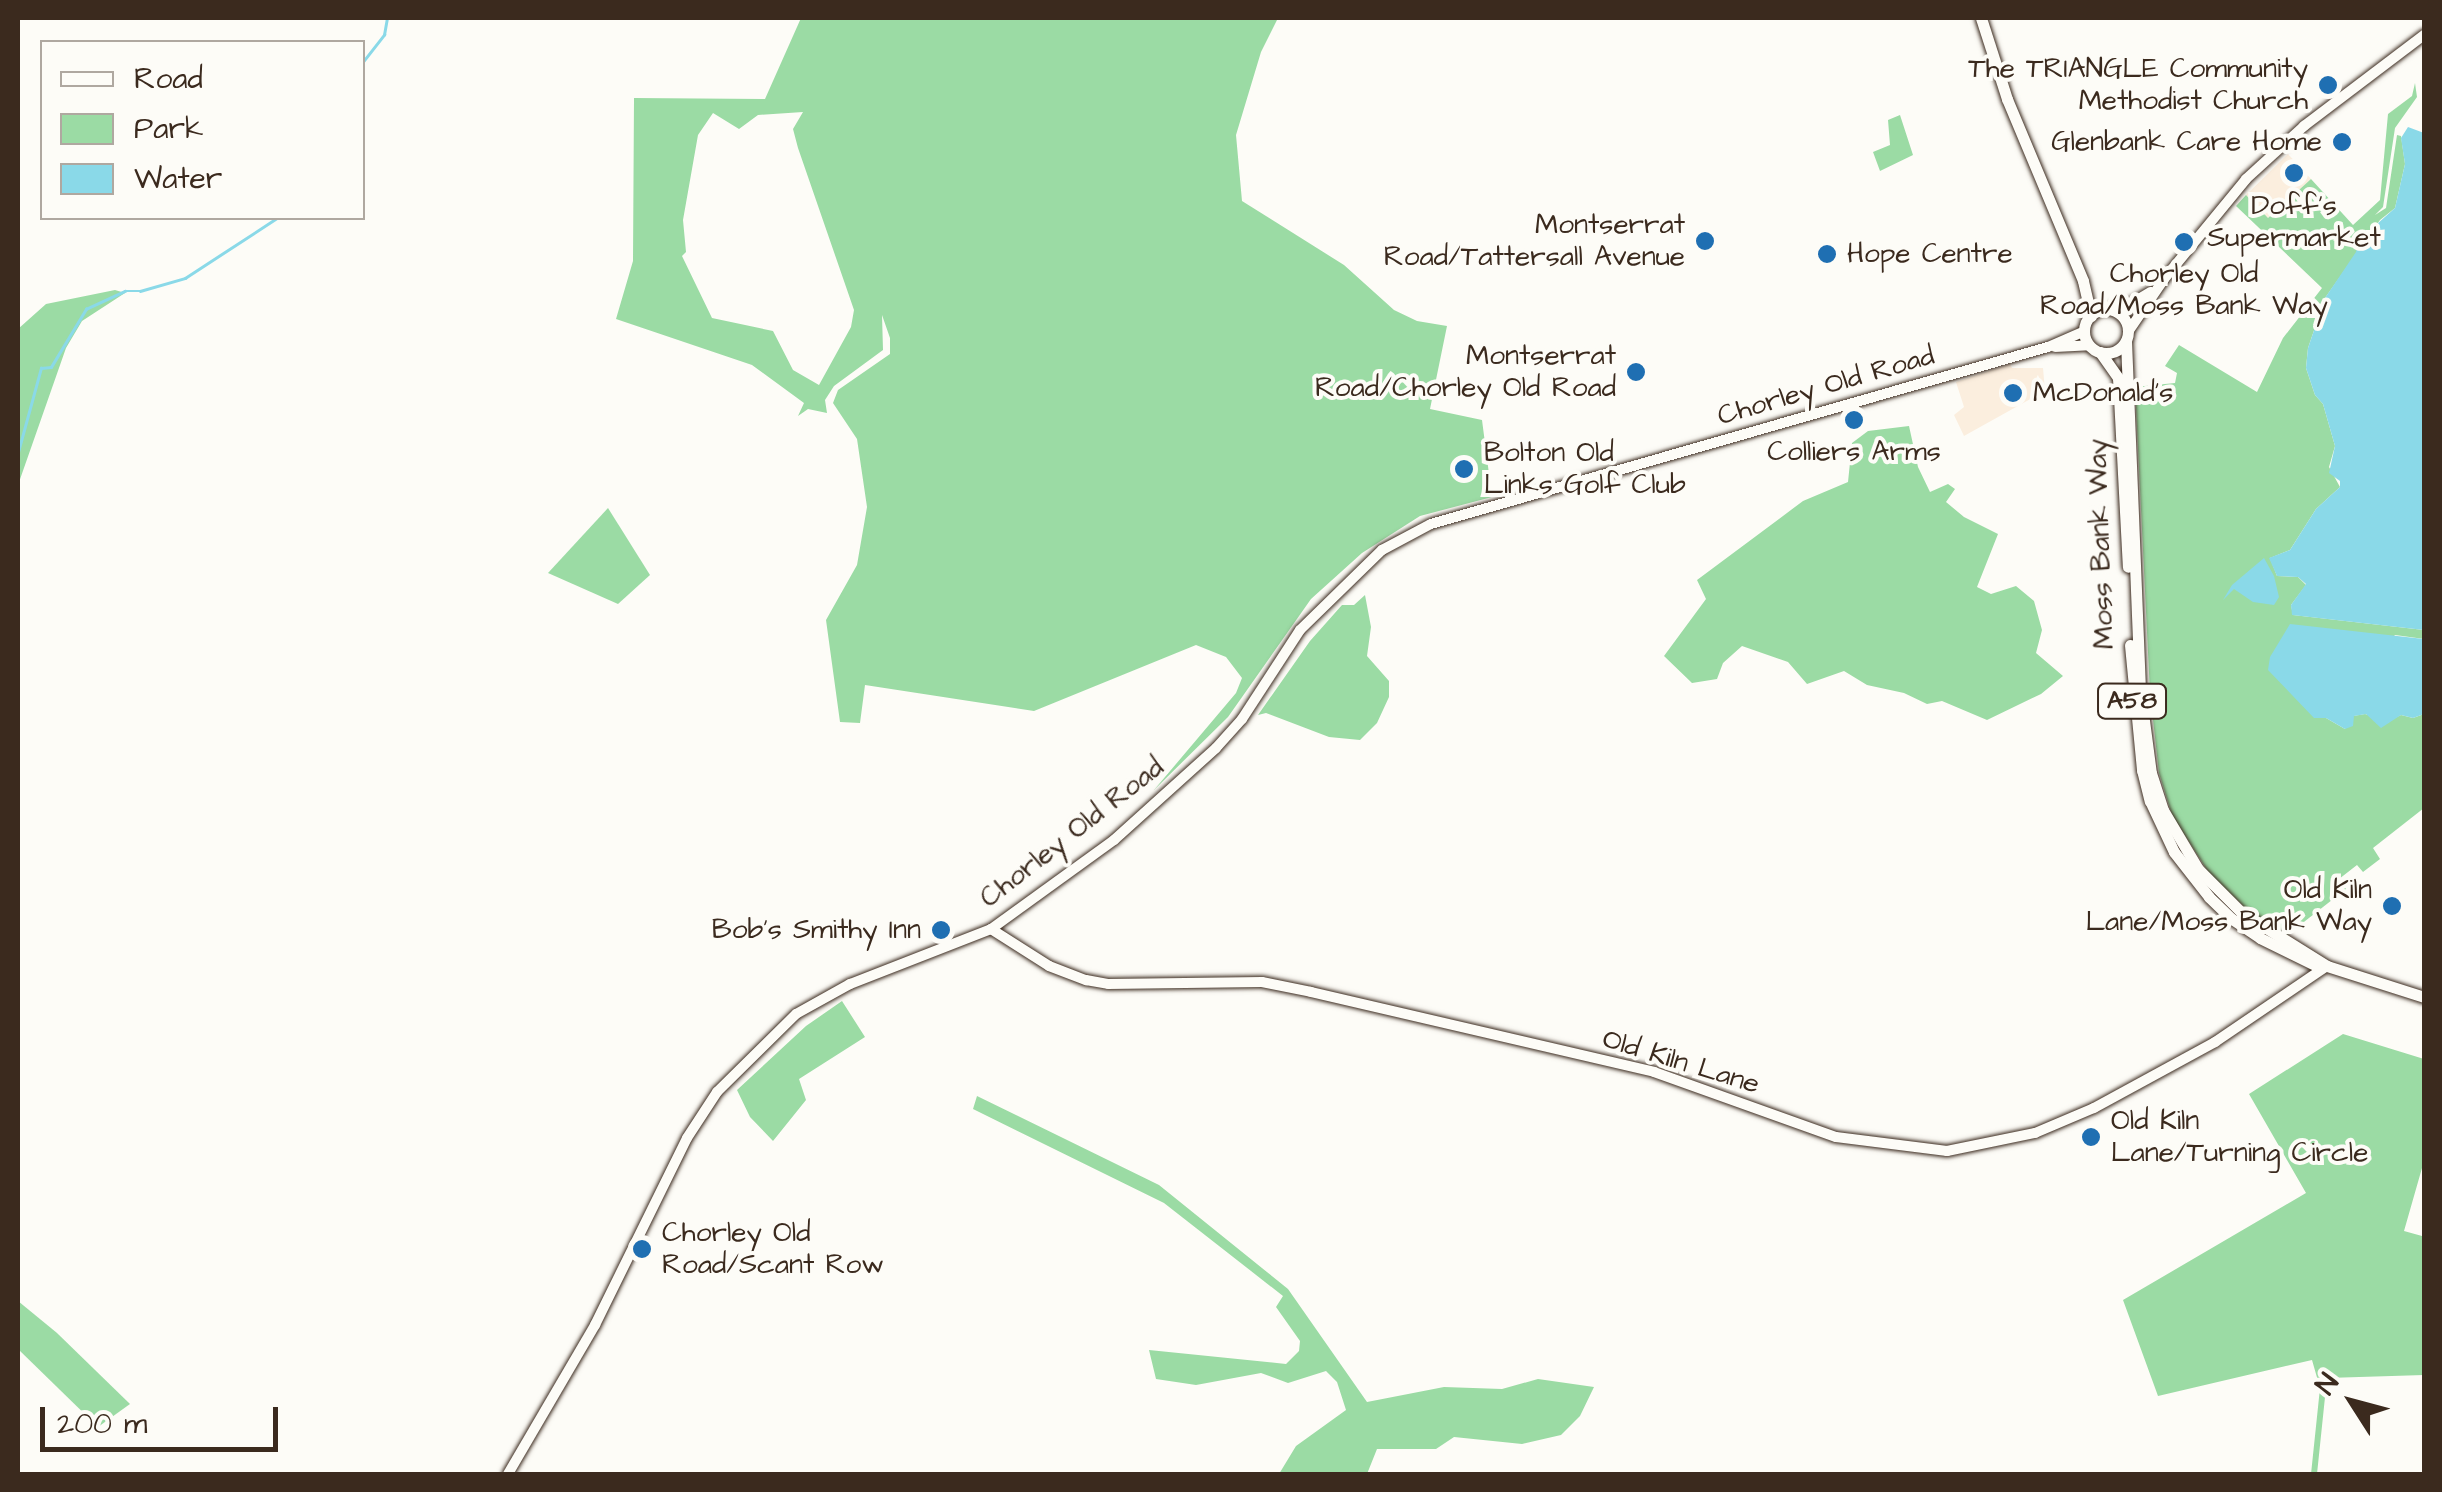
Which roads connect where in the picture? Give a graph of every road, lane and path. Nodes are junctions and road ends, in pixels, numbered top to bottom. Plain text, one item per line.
1 (1981, 18) edge
2 (2424, 35) edge
3 (2164, 279) junction
4 (2083, 281) junction
5 (2115, 311) junction
6 (2091, 316) junction
7 (2084, 331) junction
8 (2127, 337) junction
9 (2048, 347) junction
10 (2094, 348) junction
11 (991, 929) junction
12 (2328, 966) junction
13 (2424, 997) edge
14 (508, 1474) edge

1 - 4 highway, A58
2 - 3 main road
3 - 5 main road
3 - 8 main road
4 - 5 highway, A58
4 - 6 highway, A58
5 - 6 highway
5 - 8 highway, A58
6 - 7 highway
7 - 9 main road, Chorley Old Road
7 - 10 highway, A58
8 - 10 highway, Chorley Old Road
8 - 12 highway, Moss Bank Way / A58
9 - 10 main road, Chorley Old Road
9 - 11 main road, Chorley Old Road
10 - 12 highway, Moss Bank Way / A58
11 - 12 main road, Old Kiln Lane
11 - 14 main road, Chorley Old Road
12 - 13 highway, A58

